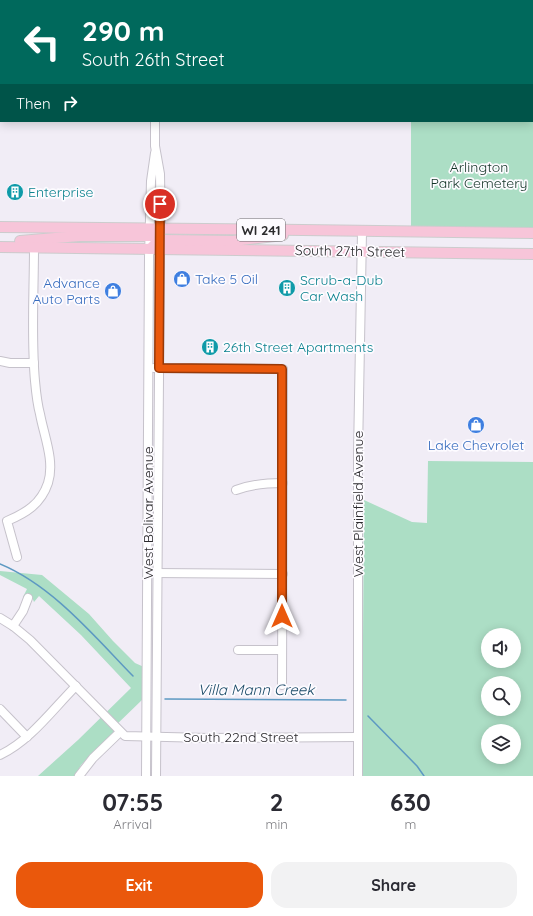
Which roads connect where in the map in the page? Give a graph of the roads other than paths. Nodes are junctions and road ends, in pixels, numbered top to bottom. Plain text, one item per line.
1 (155, 122) edge
2 (156, 146) junction
3 (0, 227) edge
4 (161, 228) junction
5 (323, 231) junction
6 (150, 232) junction
7 (362, 232) junction
8 (533, 233) edge
9 (0, 245) edge
10 (157, 246) junction
11 (34, 247) junction
12 (361, 252) junction
13 (533, 254) edge
14 (149, 293) junction
15 (159, 293) junction
16 (0, 361) edge
17 (34, 363) junction
18 (149, 368) junction
19 (159, 368) junction
20 (148, 469) junction
21 (158, 469) junction
22 (283, 483) junction
23 (236, 490) dead end
24 (17, 557) dead end
25 (147, 573) junction
26 (158, 573) junction
27 (283, 574) junction
28 (28, 598) dead end
29 (0, 618) edge
30 (12, 626) junction
31 (238, 650) dead end
32 (282, 650) junction
33 (282, 685) dead end
34 (76, 686) junction
35 (0, 709) edge
36 (122, 734) junction
37 (27, 736) junction
38 (147, 737) junction
39 (156, 737) junction
40 (357, 737) junction
41 (0, 755) edge
42 (79, 776) edge
43 (146, 776) edge
44 (156, 776) edge
45 (358, 776) edge

1 - 2 street
2 - 4 street
2 - 6 street
3 - 6 main road
4 - 5 main road, South 27th Street / WI 241
4 - 6 main road
4 - 10 street
5 - 7 main road, South 27th Street / WI 241
5 - 10 main road
6 - 9 main road
6 - 10 street
7 - 8 main road, South 27th Street / WI 241
7 - 12 street, West Plainfield Avenue
9 - 11 main road, South 27th Street / WI 241
10 - 11 main road, South 27th Street / WI 241
10 - 12 main road, South 27th Street / WI 241
10 - 14 street, West Bolivar Avenue
10 - 15 street, West Bolivar Avenue
11 - 17 street
12 - 13 main road, South 27th Street / WI 241
12 - 40 street, West Plainfield Avenue
14 - 15 street
14 - 18 street, West Bolivar Avenue
15 - 19 street, West Bolivar Avenue
16 - 17 street
17 - 24 street
18 - 19 street
18 - 20 street, West Bolivar Avenue
19 - 21 street, West Bolivar Avenue
19 - 22 street
20 - 21 street
20 - 25 street, West Bolivar Avenue
21 - 26 street, West Bolivar Avenue
22 - 23 street
22 - 27 street
25 - 26 street
25 - 38 street, West Bolivar Avenue
26 - 27 street
26 - 39 street, West Bolivar Avenue
27 - 32 street
28 - 30 street
29 - 30 street
30 - 34 street
31 - 32 street
32 - 33 street
34 - 36 street
34 - 37 street
35 - 37 street
36 - 38 street, South 22nd Street
36 - 42 street
37 - 41 street
38 - 39 street, South 22nd Street
38 - 43 street, West Bolivar Avenue
39 - 40 street, South 22nd Street
39 - 44 street, West Bolivar Avenue
40 - 45 street, West Plainfield Avenue

